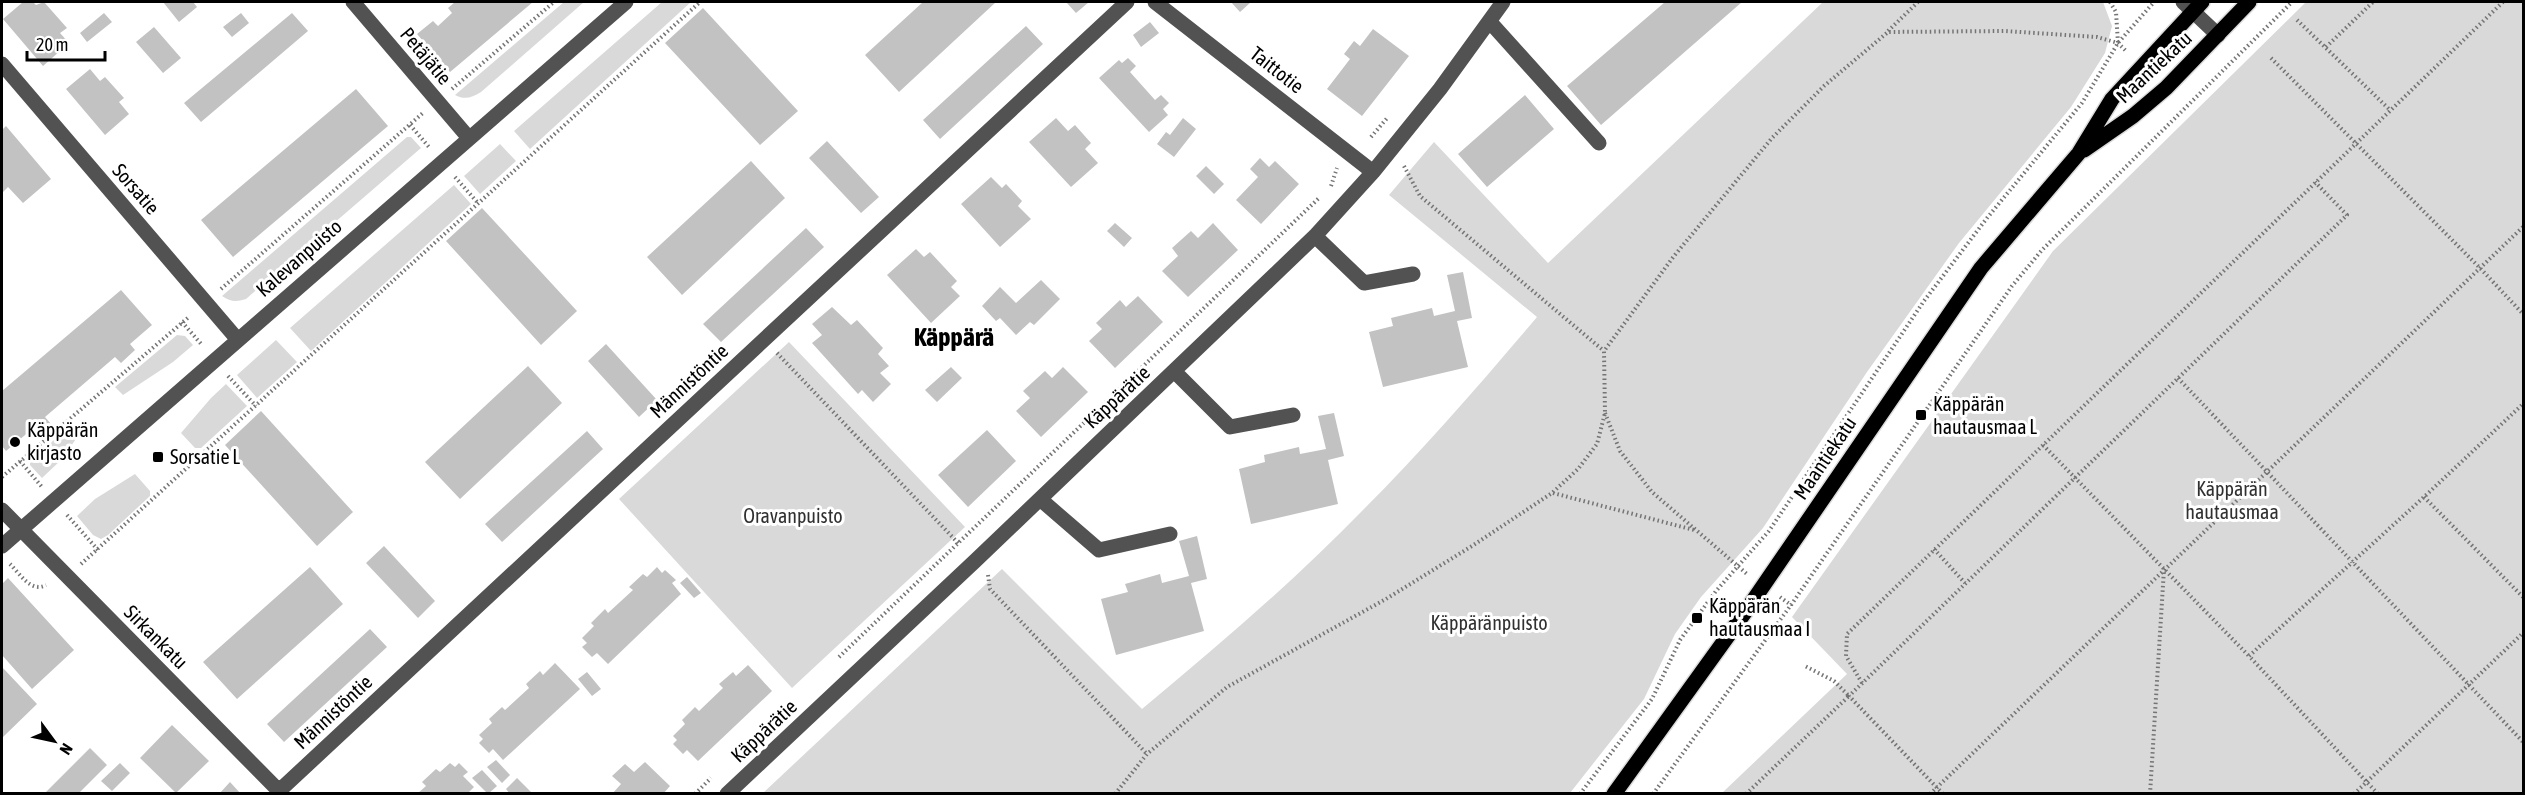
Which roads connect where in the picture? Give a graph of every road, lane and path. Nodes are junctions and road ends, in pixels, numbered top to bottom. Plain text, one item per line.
1 (353, 2) edge
2 (554, 2) edge
3 (626, 2) edge
4 (700, 2) edge
5 (1127, 2) edge
6 (1155, 2) edge
7 (1503, 2) edge
8 (1918, 2) edge
9 (2110, 2) edge
10 (2154, 2) edge
11 (2249, 2) edge
12 (2292, 2) edge
13 (2373, 2) edge
14 (2503, 2) edge
15 (2193, 5) edge
16 (2297, 20) dead end
17 (1490, 22) junction
18 (1888, 32) junction
19 (2218, 35) junction
20 (2118, 43) junction
21 (2326, 47) junction
22 (2271, 58) dead end
23 (2, 64) edge
24 (437, 101) junction
25 (2390, 110) junction
26 (1391, 113) dead end
27 (468, 137) junction
28 (1371, 137) dead end
29 (1599, 143) dead end
30 (2355, 145) junction
31 (1348, 152) junction
32 (2079, 153) junction
33 (1406, 167) dead end
34 (1373, 172) junction
35 (2315, 182) junction
36 (1331, 186) dead end
37 (1322, 195) dead end
38 (2523, 226) edge
39 (1315, 236) junction
40 (2480, 268) junction
41 (1413, 274) dead end
42 (206, 303) junction
43 (2523, 315) edge
44 (238, 340) junction
45 (765, 340) junction
46 (1604, 351) junction
47 (1175, 372) junction
48 (2178, 378) junction
49 (2523, 403) edge
50 (1605, 413) junction
51 (1293, 415) dead end
52 (2043, 445) junction
53 (2268, 472) junction
54 (2, 477) edge
55 (2075, 477) junction
56 (1552, 493) junction
57 (2424, 497) junction
58 (1040, 499) junction
59 (2, 510) edge
60 (20, 529) junction
61 (1696, 530) junction
62 (1170, 534) dead end
63 (959, 544) junction
64 (2, 546) edge
65 (1934, 549) junction
66 (975, 561) junction
67 (2353, 561) junction
68 (9, 562) dead end
69 (1737, 567) junction
70 (2164, 568) junction
71 (65, 575) junction
72 (1965, 584) junction
73 (1763, 586) junction
74 (2523, 598) edge
75 (1791, 605) junction
76 (2523, 632) edge
77 (2249, 656) junction
78 (831, 664) dead end
79 (1805, 666) dead end
80 (1862, 683) junction
81 (2468, 685) junction
82 (1849, 696) junction
83 (2523, 743) edge
84 (1147, 754) junction
85 (712, 777) dead end
86 (2367, 781) junction
87 (1937, 787) junction
88 (281, 792) edge
89 (695, 793) edge
90 (727, 794) edge
91 (1115, 794) edge
92 (1580, 794) edge
93 (1614, 794) edge
94 (1653, 794) edge
95 (1746, 794) edge
96 (1930, 794) edge
97 (1943, 794) edge
98 (2150, 794) edge
99 (2354, 794) edge
100 (2378, 794) edge

1 - 24 street, Petäjätie
2 - 24 path
3 - 27 street, Kalevanpuisto
4 - 71 path
5 - 45 street, Männistöntie
6 - 31 street, Taittotie
7 - 17 street, Käppärätie
8 - 18 path
9 - 20 path
10 - 20 path
11 - 19 main road, Maantiekatu
12 - 75 path
13 - 21 path
14 - 25 path
15 - 19 street
15 - 32 main road, Maantiekatu
16 - 21 path
17 - 29 street
17 - 34 street, Käppärätie
18 - 20 path
18 - 46 path
19 - 32 main road, Maantiekatu
20 - 69 path
21 - 25 path
22 - 30 path
23 - 42 street, Sorsatie
24 - 27 street, Petäjätie
24 - 42 path
25 - 30 path
26 - 28 path
27 - 44 street, Kalevanpuisto
30 - 35 path
30 - 40 path
31 - 34 street, Taittotie
31 - 36 path
32 - 73 main road, Maantiekatu
33 - 46 path
34 - 39 street, Käppärätie
35 - 48 path
35 - 52 path
37 - 63 path
38 - 40 path
39 - 41 street
39 - 47 street, Käppärätie
40 - 43 path
40 - 53 path
42 - 44 street, Sorsatie
42 - 54 path
44 - 60 street, Kalevanpuisto
45 - 63 path
45 - 88 street, Männistöntie
46 - 50 path
47 - 51 street
47 - 58 street, Käppärätie
48 - 53 path
48 - 55 path
49 - 57 path
50 - 56 path
50 - 61 path
52 - 55 path
52 - 65 path
53 - 67 path
53 - 70 path
55 - 70 path
55 - 72 path
56 - 61 path
56 - 84 path
57 - 67 path
57 - 74 path
58 - 62 street
58 - 66 street, Käppärätie
59 - 60 street, Sirkankatu
60 - 64 street, Kalevanpuisto
60 - 71 street, Sirkankatu
61 - 69 path
63 - 66 path
63 - 78 path
65 - 72 path
65 - 80 path
66 - 84 path
66 - 90 street, Käppärätie
67 - 77 path
67 - 81 path
68 - 71 path
69 - 73 path
69 - 92 path
70 - 77 path
70 - 87 path
70 - 98 path
71 - 88 street, Sirkankatu
72 - 80 path
73 - 75 path
73 - 93 main road, Maantiekatu
75 - 94 path
76 - 81 path
77 - 86 path
79 - 82 path
80 - 82 path
81 - 83 path
81 - 86 path
82 - 87 path
82 - 95 path
84 - 91 path
85 - 89 path
86 - 99 path
86 - 100 path
87 - 96 path
87 - 97 path

